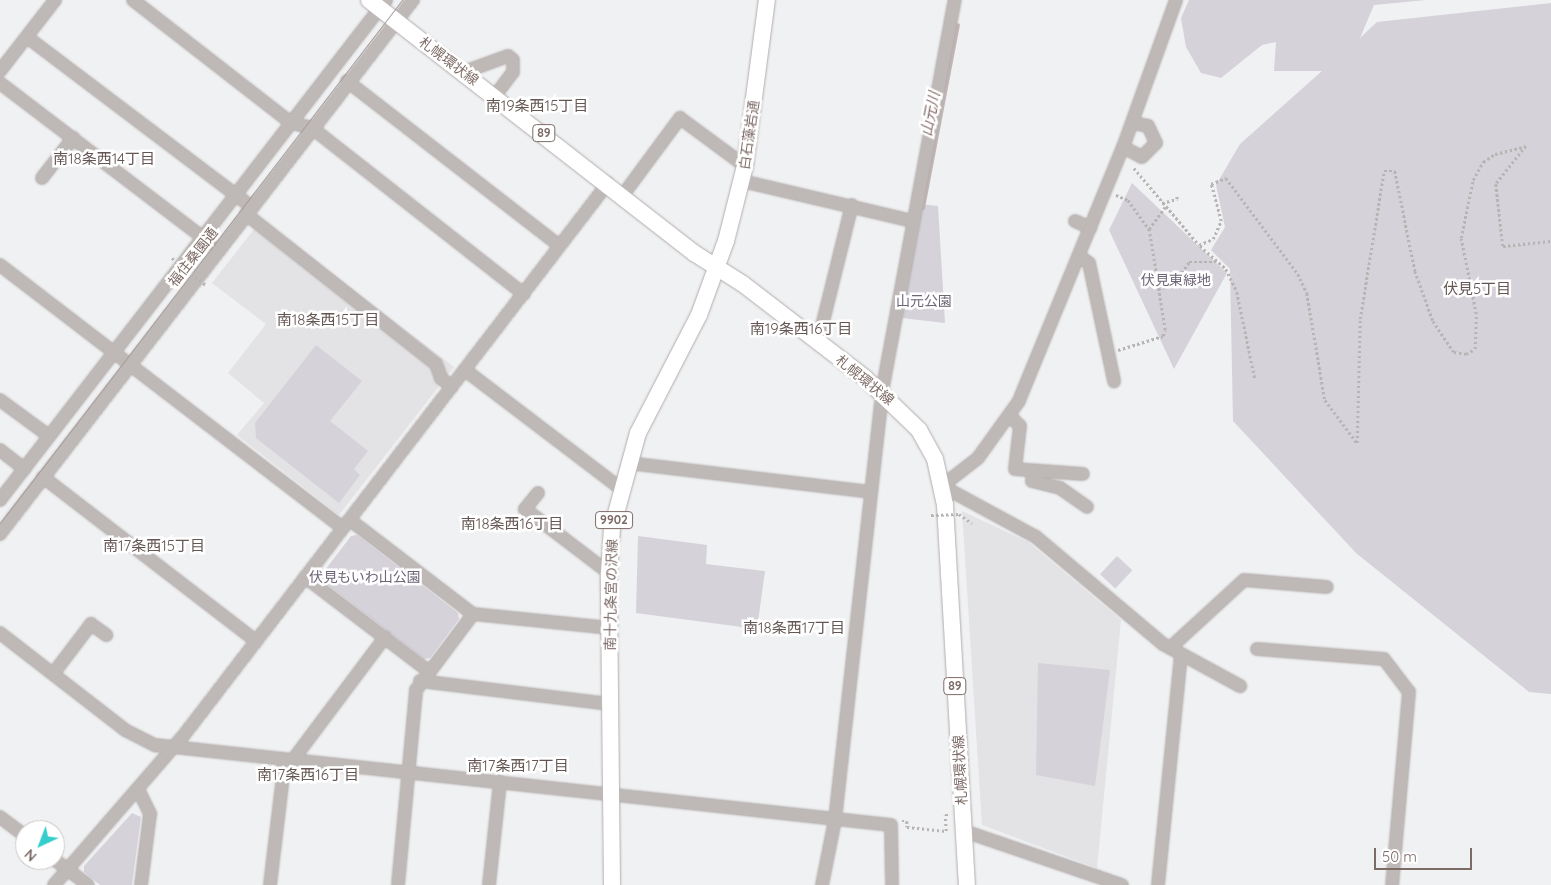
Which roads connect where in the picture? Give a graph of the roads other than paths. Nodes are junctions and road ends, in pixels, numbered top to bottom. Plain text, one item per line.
1 (55, 0) edge
2 (133, 0) edge
3 (413, 0) edge
4 (767, 0) edge
5 (955, 0) edge
6 (1176, 0) edge
7 (379, 3) edge
8 (397, 21) junction
9 (27, 37) junction
10 (0, 71) edge
11 (464, 72) junction
12 (347, 81) junction
13 (0, 83) edge
14 (495, 96) junction
15 (291, 123) junction
16 (1132, 123) junction
17 (312, 128) junction
18 (73, 138) junction
19 (1123, 147) junction
20 (744, 174) junction
21 (42, 178) dead end
22 (608, 183) junction
23 (236, 195) junction
24 (623, 195) junction
25 (852, 204) junction
26 (249, 210) junction
27 (912, 221) junction
28 (1075, 221) dead end
29 (1091, 228) junction
30 (203, 238) junction
31 (560, 246) junction
32 (218, 249) junction
33 (1078, 256) junction
34 (0, 265) edge
35 (718, 267) junction
36 (524, 294) junction
37 (818, 342) junction
38 (114, 352) junction
39 (129, 364) junction
40 (465, 370) junction
41 (1114, 381) dead end
42 (452, 387) junction
43 (882, 392) junction
44 (0, 400) edge
45 (1010, 416) junction
46 (49, 436) junction
47 (0, 450) edge
48 (628, 463) junction
49 (24, 469) junction
50 (1033, 471) junction
51 (1083, 474) dead end
52 (43, 477) junction
53 (942, 486) junction
54 (620, 488) junction
55 (870, 492) junction
56 (538, 493) dead end
57 (0, 500) edge
58 (1087, 507) dead end
59 (346, 524) junction
60 (0, 534) edge
61 (608, 572) junction
62 (306, 577) junction
63 (1327, 587) dead end
64 (473, 614) junction
65 (610, 628) junction
66 (0, 633) edge
67 (106, 635) dead end
68 (385, 637) junction
69 (256, 642) junction
70 (1257, 649) dead end
71 (1175, 652) junction
72 (53, 674) junction
73 (424, 676) junction
74 (1240, 686) dead end
75 (610, 704) junction
76 (175, 747) junction
77 (288, 760) junction
78 (408, 772) junction
79 (500, 782) junction
80 (138, 788) junction
81 (611, 795) junction
82 (0, 817) edge
83 (835, 820) junction
84 (15, 828) edge
85 (964, 831) junction
86 (67, 869) junction
87 (54, 885) edge
88 (88, 885) edge
89 (141, 885) edge
90 (270, 885) edge
91 (398, 885) edge
92 (489, 885) edge
93 (612, 885) edge
94 (822, 885) edge
95 (892, 885) edge
96 (967, 885) edge
97 (1122, 885) edge
98 (1158, 885) edge
99 (1392, 885) edge

1 - 9 street
2 - 15 street
3 - 8 street, 福住桑園通
4 - 20 main road, 白石藻岩通
5 - 27 street
6 - 16 street
7 - 8 main road, 札幌環状線 / 89
7 - 15 street, 福住桑園通
8 - 11 main road, 札幌環状線 / 89
8 - 12 street, 福住桑園通
9 - 10 street
9 - 23 street
11 - 14 main road, 札幌環状線 / 89
11 - 14 street
12 - 17 street, 福住桑園通
12 - 31 street
13 - 18 street
14 - 22 main road, 札幌環状線 / 89
15 - 17 street
15 - 23 street, 福住桑園通
16 - 19 street
16 - 19 street
17 - 26 street, 福住桑園通
17 - 36 street
18 - 21 street
18 - 30 street
19 - 29 street
20 - 24 street
20 - 25 street
20 - 35 main road, 白石藻岩通
22 - 24 main road, 札幌環状線 / 89
22 - 31 street
23 - 26 street
23 - 30 street, 福住桑園通
24 - 35 main road, 札幌環状線 / 89
25 - 27 street
25 - 37 street
26 - 32 street, 福住桑園通
26 - 42 street
27 - 43 street
28 - 29 street
29 - 33 street
30 - 32 street
30 - 38 street, 福住桑園通
31 - 36 street
32 - 39 street, 福住桑園通
33 - 41 street
33 - 45 street
34 - 38 street
35 - 37 main road, 札幌環状線 / 89
35 - 48 main road, 南十九条宮の沢線 / 9902
36 - 40 street
37 - 43 main road, 札幌環状線 / 89
38 - 39 street
38 - 46 street, 福住桑園通
39 - 52 street, 福住桑園通
39 - 59 street
40 - 42 street
40 - 54 street
42 - 59 street
43 - 53 main road, 札幌環状線 / 89
43 - 55 street
44 - 46 street
45 - 50 street
45 - 53 street
46 - 49 street, 福住桑園通
47 - 49 street
48 - 54 main road, 南十九条宮の沢線 / 9902
48 - 55 street
49 - 57 street, 福住桑園通
50 - 51 street
50 - 58 street
52 - 60 street, 福住桑園通
52 - 69 street
53 - 71 street
53 - 85 main road, 札幌環状線 / 89
54 - 61 main road, 南十九条宮の沢線 / 9902
55 - 83 street
56 - 61 street
59 - 62 street
59 - 64 street
61 - 65 main road, 南十九条宮の沢線 / 9902
62 - 68 street
62 - 69 street
63 - 71 street
64 - 65 street
64 - 73 street
65 - 75 main road, 南十九条宮の沢線 / 9902
66 - 72 street
67 - 72 street
68 - 73 street
68 - 77 street
69 - 76 street
70 - 99 street
71 - 74 street
71 - 98 street
72 - 76 street
73 - 75 street
73 - 78 street
75 - 81 main road, 南十九条宮の沢線 / 9902
76 - 77 street
76 - 80 street
77 - 78 street
77 - 90 street
78 - 79 street
78 - 91 street
79 - 81 street
79 - 92 street
80 - 86 street
80 - 89 street
81 - 83 street
81 - 93 main road, 南十九条宮の沢線 / 9902
82 - 84 street
83 - 94 street
83 - 95 street
85 - 96 main road, 札幌環状線 / 89
85 - 97 street
86 - 87 street
86 - 88 street

